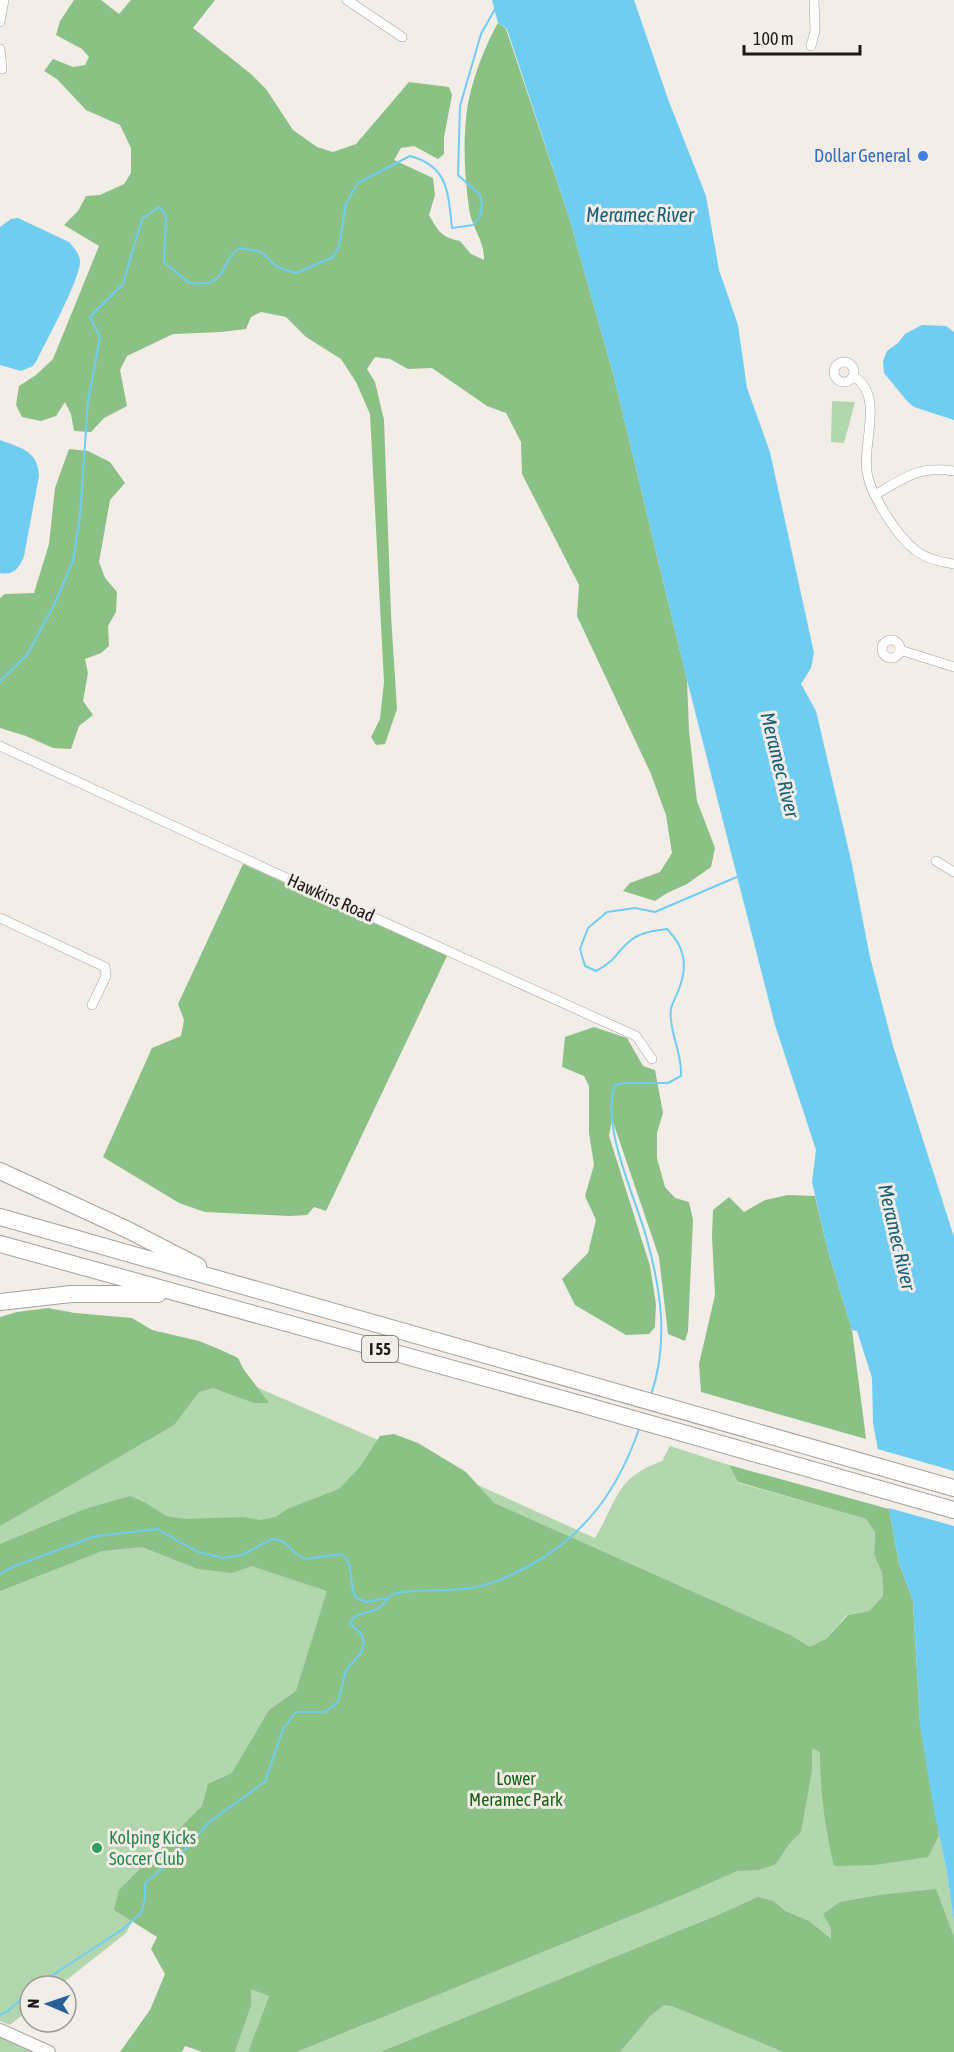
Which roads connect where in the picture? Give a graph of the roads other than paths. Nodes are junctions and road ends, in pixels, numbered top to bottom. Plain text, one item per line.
1 (4, 0) edge
2 (347, 0) edge
3 (814, 0) edge
4 (0, 22) edge
5 (402, 37) dead end
6 (811, 46) dead end
7 (0, 50) edge
8 (2, 69) dead end
9 (853, 376) dead end
10 (954, 471) edge
11 (875, 495) junction
12 (954, 564) edge
13 (900, 650) dead end
14 (954, 667) edge
15 (0, 746) edge
16 (936, 861) dead end
17 (954, 872) edge
18 (0, 918) edge
19 (92, 1005) dead end
20 (652, 1059) dead end
21 (0, 1171) edge
22 (0, 1217) edge
23 (0, 1244) edge
24 (231, 1283) junction
25 (176, 1294) junction
26 (0, 1302) edge
27 (954, 1488) edge
28 (954, 1510) edge
29 (0, 2030) edge
30 (49, 2052) edge

1 - 4 street
2 - 5 street
3 - 6 street
7 - 8 street
9 - 11 street
10 - 11 street
11 - 12 street
13 - 14 street
15 - 20 street, Hawkins Road
16 - 17 street
18 - 19 street
21 - 24 highway
22 - 24 highway, I 55
23 - 25 highway, I 55
24 - 27 highway, I 55
25 - 26 highway
25 - 28 highway, I 55
29 - 30 street

